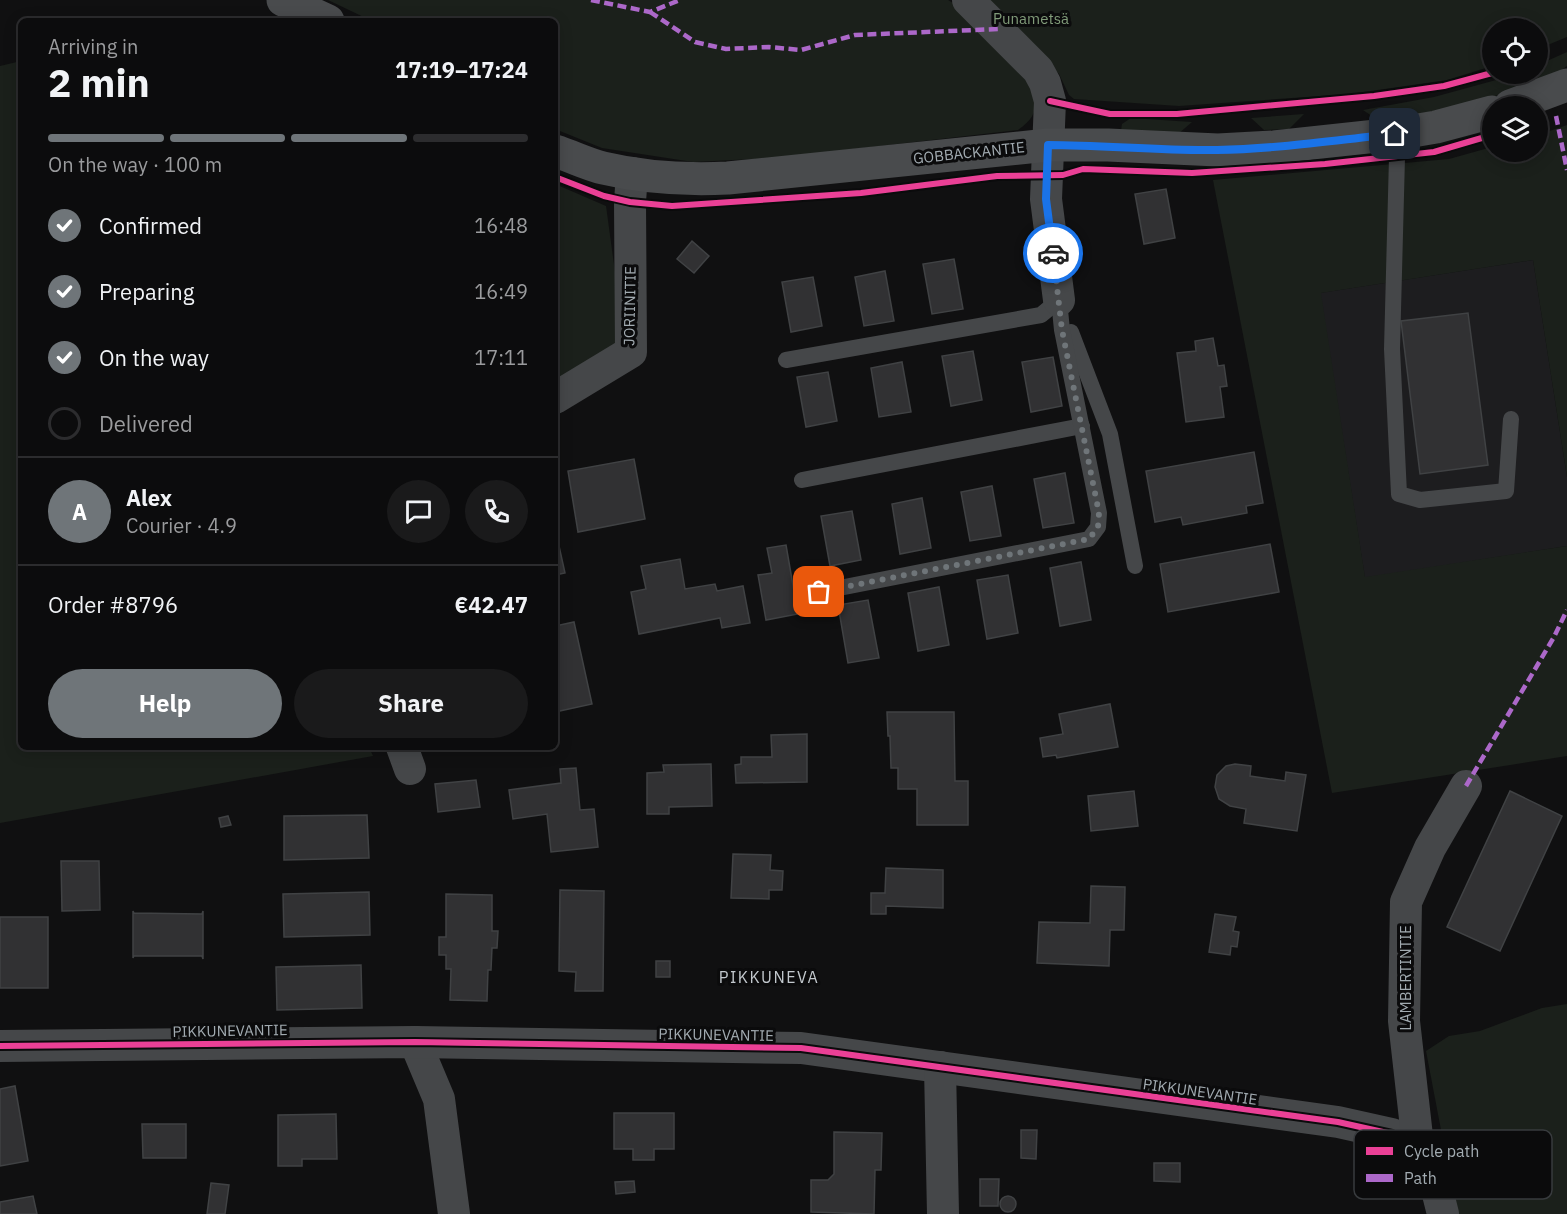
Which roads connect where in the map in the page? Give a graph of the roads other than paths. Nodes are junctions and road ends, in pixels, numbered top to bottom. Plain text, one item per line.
1 (283, 0) edge
2 (968, 0) edge
3 (322, 18) edge
4 (1567, 86) edge
5 (1538, 96) edge
6 (1482, 115) edge
7 (1395, 134) junction
8 (1048, 145) junction
9 (558, 152) edge
10 (632, 173) junction
11 (1059, 300) junction
12 (786, 360) dead end
13 (558, 396) edge
14 (1511, 419) dead end
15 (1082, 426) junction
16 (802, 480) dead end
17 (1135, 566) dead end
18 (819, 592) dead end
19 (1466, 786) dead end
20 (415, 1042) junction
21 (0, 1046) edge
22 (940, 1066) junction
23 (1374, 1130) edge
24 (1416, 1130) edge
25 (1439, 1199) edge
26 (454, 1214) edge
27 (943, 1214) edge
28 (1443, 1214) edge

1 - 3 street
2 - 8 street
4 - 5 street
6 - 7 street, GOBBACKANTIE
7 - 8 street, GOBBACKANTIE
7 - 14 lane
8 - 10 street, GOBBACKANTIE
8 - 11 street
9 - 10 street, GOBBACKANTIE
10 - 13 street, JORIINITIE
11 - 12 lane
11 - 15 lane
11 - 17 lane
15 - 16 lane
15 - 18 lane
19 - 24 street, LAMBERTINTIE
20 - 21 street, PIKKUNEVANTIE
20 - 22 street, PIKKUNEVANTIE
20 - 26 street
22 - 23 street, PIKKUNEVANTIE
22 - 27 street
25 - 28 street, LAMBERTINTIE

